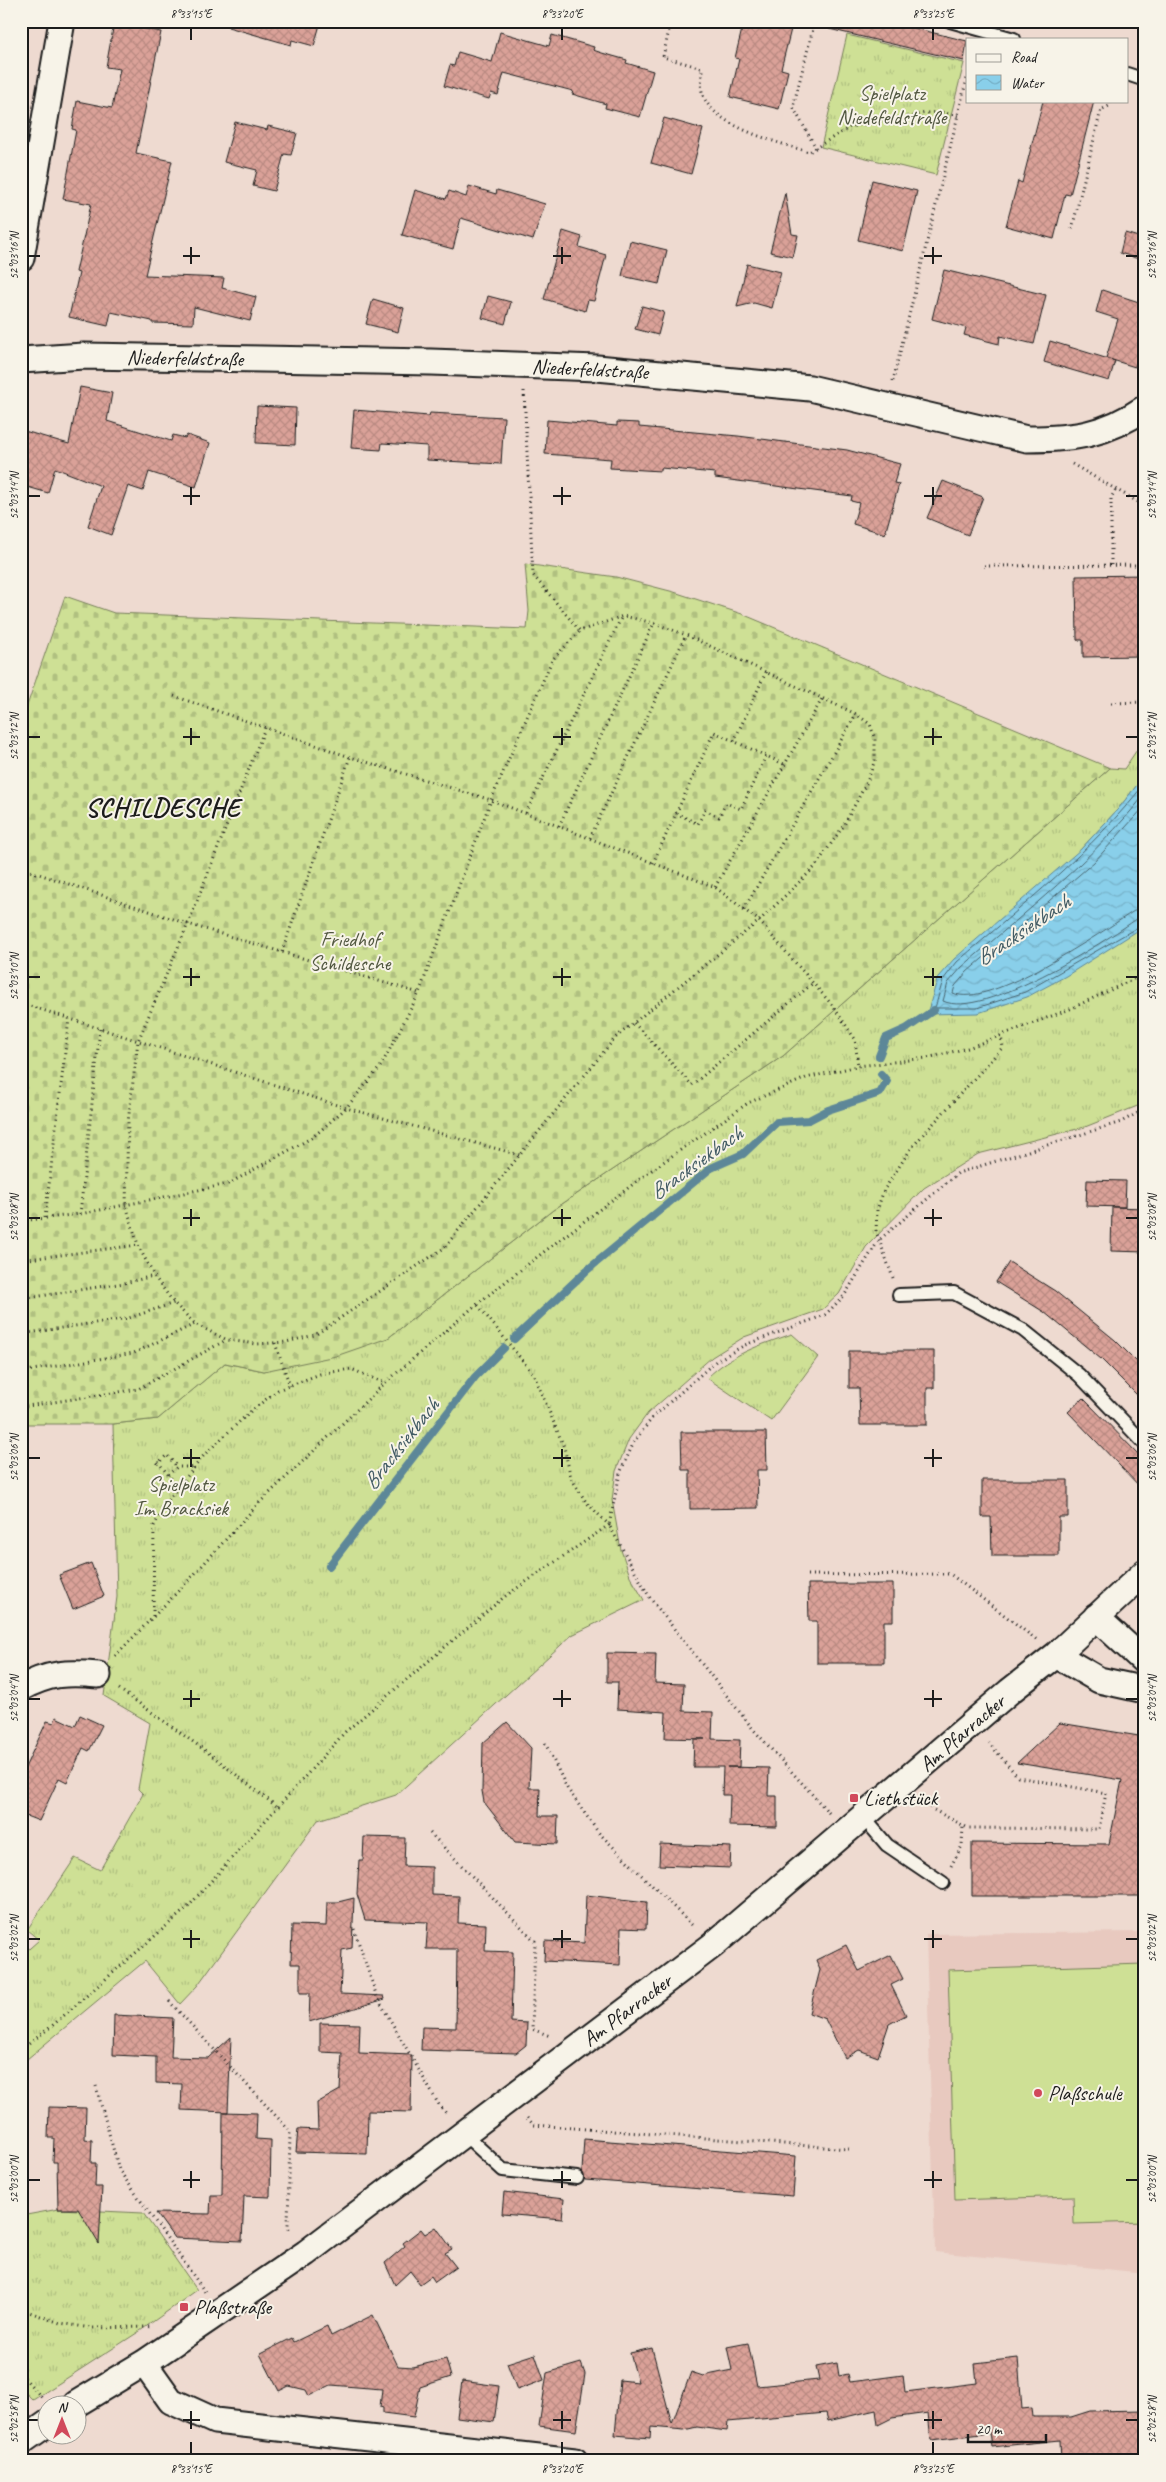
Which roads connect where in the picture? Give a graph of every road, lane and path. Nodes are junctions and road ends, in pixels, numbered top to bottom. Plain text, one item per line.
1 (62, 21) edge
2 (670, 21) edge
3 (815, 21) edge
4 (950, 21) edge
5 (1010, 38) edge
6 (1128, 74) edge
7 (1145, 80) edge
8 (966, 82) edge
9 (1110, 102) edge
10 (958, 116) junction
11 (816, 148) junction
12 (1072, 229) dead end
13 (21, 258) edge
14 (21, 360) edge
15 (523, 365) junction
16 (887, 406) junction
17 (1145, 408) edge
18 (1064, 439) junction
19 (1116, 489) junction
20 (1145, 506) edge
21 (1111, 565) junction
22 (1145, 565) edge
23 (984, 566) dead end
24 (623, 616) junction
25 (654, 623) junction
26 (580, 631) junction
27 (686, 635) junction
28 (1145, 666) edge
29 (766, 672) junction
30 (174, 696) dead end
31 (822, 699) junction
32 (1111, 702) dead end
33 (856, 714) junction
34 (265, 728) junction
35 (734, 741) junction
36 (766, 756) junction
37 (350, 757) junction
38 (786, 765) junction
39 (491, 800) junction
40 (526, 813) junction
41 (676, 813) junction
42 (558, 826) junction
43 (590, 838) junction
44 (653, 863) junction
45 (21, 868) edge
46 (715, 887) junction
47 (744, 910) junction
48 (759, 921) junction
49 (188, 924) junction
50 (282, 952) junction
51 (1145, 971) edge
52 (813, 984) junction
53 (419, 993) junction
54 (21, 1003) edge
55 (68, 1018) junction
56 (634, 1023) junction
57 (100, 1029) junction
58 (1001, 1036) junction
59 (138, 1042) junction
60 (858, 1066) junction
61 (346, 1108) junction
62 (1145, 1109) edge
63 (521, 1155) junction
64 (126, 1205) junction
65 (80, 1214) junction
66 (45, 1218) junction
67 (21, 1221) edge
68 (879, 1240) junction
69 (138, 1245) junction
70 (21, 1260) edge
71 (154, 1276) junction
72 (899, 1295) joint
73 (21, 1299) edge
74 (174, 1302) junction
75 (477, 1304) junction
76 (195, 1324) junction
77 (21, 1334) edge
78 (227, 1340) junction
79 (275, 1343) junction
80 (21, 1372) edge
81 (385, 1383) junction
82 (290, 1386) junction
83 (21, 1407) edge
84 (1145, 1444) edge
85 (195, 1467) junction
86 (178, 1468) junction
87 (168, 1476) junction
88 (178, 1487) junction
89 (609, 1525) junction
90 (1145, 1572) edge
91 (807, 1575) dead end
92 (153, 1617) junction
93 (1096, 1617) junction
94 (1056, 1655) junction
95 (1145, 1662) edge
96 (98, 1675) junction
97 (21, 1688) edge
98 (1145, 1690) edge
99 (972, 1724) junction
100 (545, 1743) dead end
101 (906, 1781) junction
102 (276, 1806) junction
103 (963, 1824) junction
104 (855, 1825) junction
105 (430, 1833) dead end
106 (942, 1883) joint
107 (354, 1929) dead end
108 (713, 1945) junction
109 (169, 2001) dead end
110 (578, 2046) junction
111 (21, 2050) edge
112 (96, 2086) dead end
113 (508, 2101) junction
114 (464, 2134) junction
115 (849, 2149) dead end
116 (577, 2178) dead end
117 (306, 2253) junction
118 (204, 2291) junction
119 (197, 2296) dead end
120 (21, 2309) edge
121 (219, 2313) junction
122 (152, 2327) dead end
123 (144, 2363) junction
124 (21, 2374) edge
125 (39, 2394) edge
126 (88, 2397) edge
127 (38, 2430) edge
128 (21, 2442) edge
129 (575, 2461) edge

1 - 13 street
2 - 11 path
3 - 11 path
4 - 5 lane
6 - 7 lane
8 - 10 path
9 - 12 path
10 - 11 path
10 - 16 path
14 - 15 street, Niederfeldstraße
15 - 16 street, Niederfeldstraße
15 - 26 path
16 - 18 street, Niederfeldstraße
17 - 18 street, Niederfeldstraße
18 - 19 path
19 - 20 path
19 - 21 path
21 - 22 path
21 - 23 path
24 - 25 path
24 - 26 path
24 - 40 path
25 - 27 path
25 - 42 path
26 - 39 path
27 - 29 path
27 - 43 path
28 - 32 path
29 - 31 path
29 - 35 path
30 - 34 path
31 - 33 path
31 - 38 path
33 - 47 path
33 - 48 path
34 - 37 path
34 - 49 path
35 - 36 path
35 - 41 path
36 - 38 path
36 - 41 path
37 - 39 path
37 - 50 path
38 - 46 path
39 - 40 path
39 - 53 path
40 - 42 path
41 - 44 path
42 - 43 path
43 - 44 path
44 - 46 path
45 - 49 path
46 - 47 path
47 - 48 path
48 - 52 path
48 - 56 path
49 - 50 path
49 - 59 path
50 - 53 path
51 - 58 path
52 - 56 path
52 - 60 path
53 - 61 path
54 - 55 path
55 - 57 path
55 - 66 path
56 - 63 path
57 - 59 path
57 - 65 path
58 - 60 path
58 - 68 path
59 - 61 path
59 - 64 path
60 - 75 path
61 - 63 path
61 - 64 path
62 - 68 path
63 - 79 path
64 - 65 path
64 - 69 path
65 - 66 path
66 - 67 path
68 - 72 path
68 - 89 path
69 - 70 path
69 - 71 path
71 - 73 path
71 - 74 path
72 - 84 lane
74 - 76 path
74 - 77 path
75 - 81 path
75 - 89 path
76 - 78 path
76 - 80 path
78 - 79 path
78 - 83 path
79 - 82 path
81 - 82 path
81 - 92 path
82 - 85 path
85 - 86 path
85 - 88 path
86 - 87 path
86 - 87 path
87 - 88 path
88 - 92 path
89 - 102 path
89 - 104 path
90 - 93 street, Am Pfarracker
91 - 94 path
92 - 96 path
93 - 94 street, Am Pfarracker
93 - 95 street
94 - 98 street
94 - 99 street, Am Pfarracker
96 - 97 street
96 - 102 path
99 - 101 street, Am Pfarracker
99 - 103 path
100 - 108 path
101 - 103 path
101 - 104 street, Am Pfarracker
102 - 111 path
103 - 106 path
104 - 106 lane
104 - 108 street, Am Pfarracker
105 - 110 path
107 - 114 path
108 - 110 street, Am Pfarracker
109 - 117 path
110 - 113 street, Am Pfarracker
112 - 118 path
113 - 114 street, Am Pfarracker
113 - 115 path
114 - 116 lane
114 - 117 street, Am Pfarracker
117 - 121 street, Am Pfarracker
118 - 119 path
118 - 121 path
120 - 122 path
121 - 123 street, Am Pfarracker
123 - 126 street, Am Pfarracker
123 - 129 street
124 - 125 path
127 - 128 street

